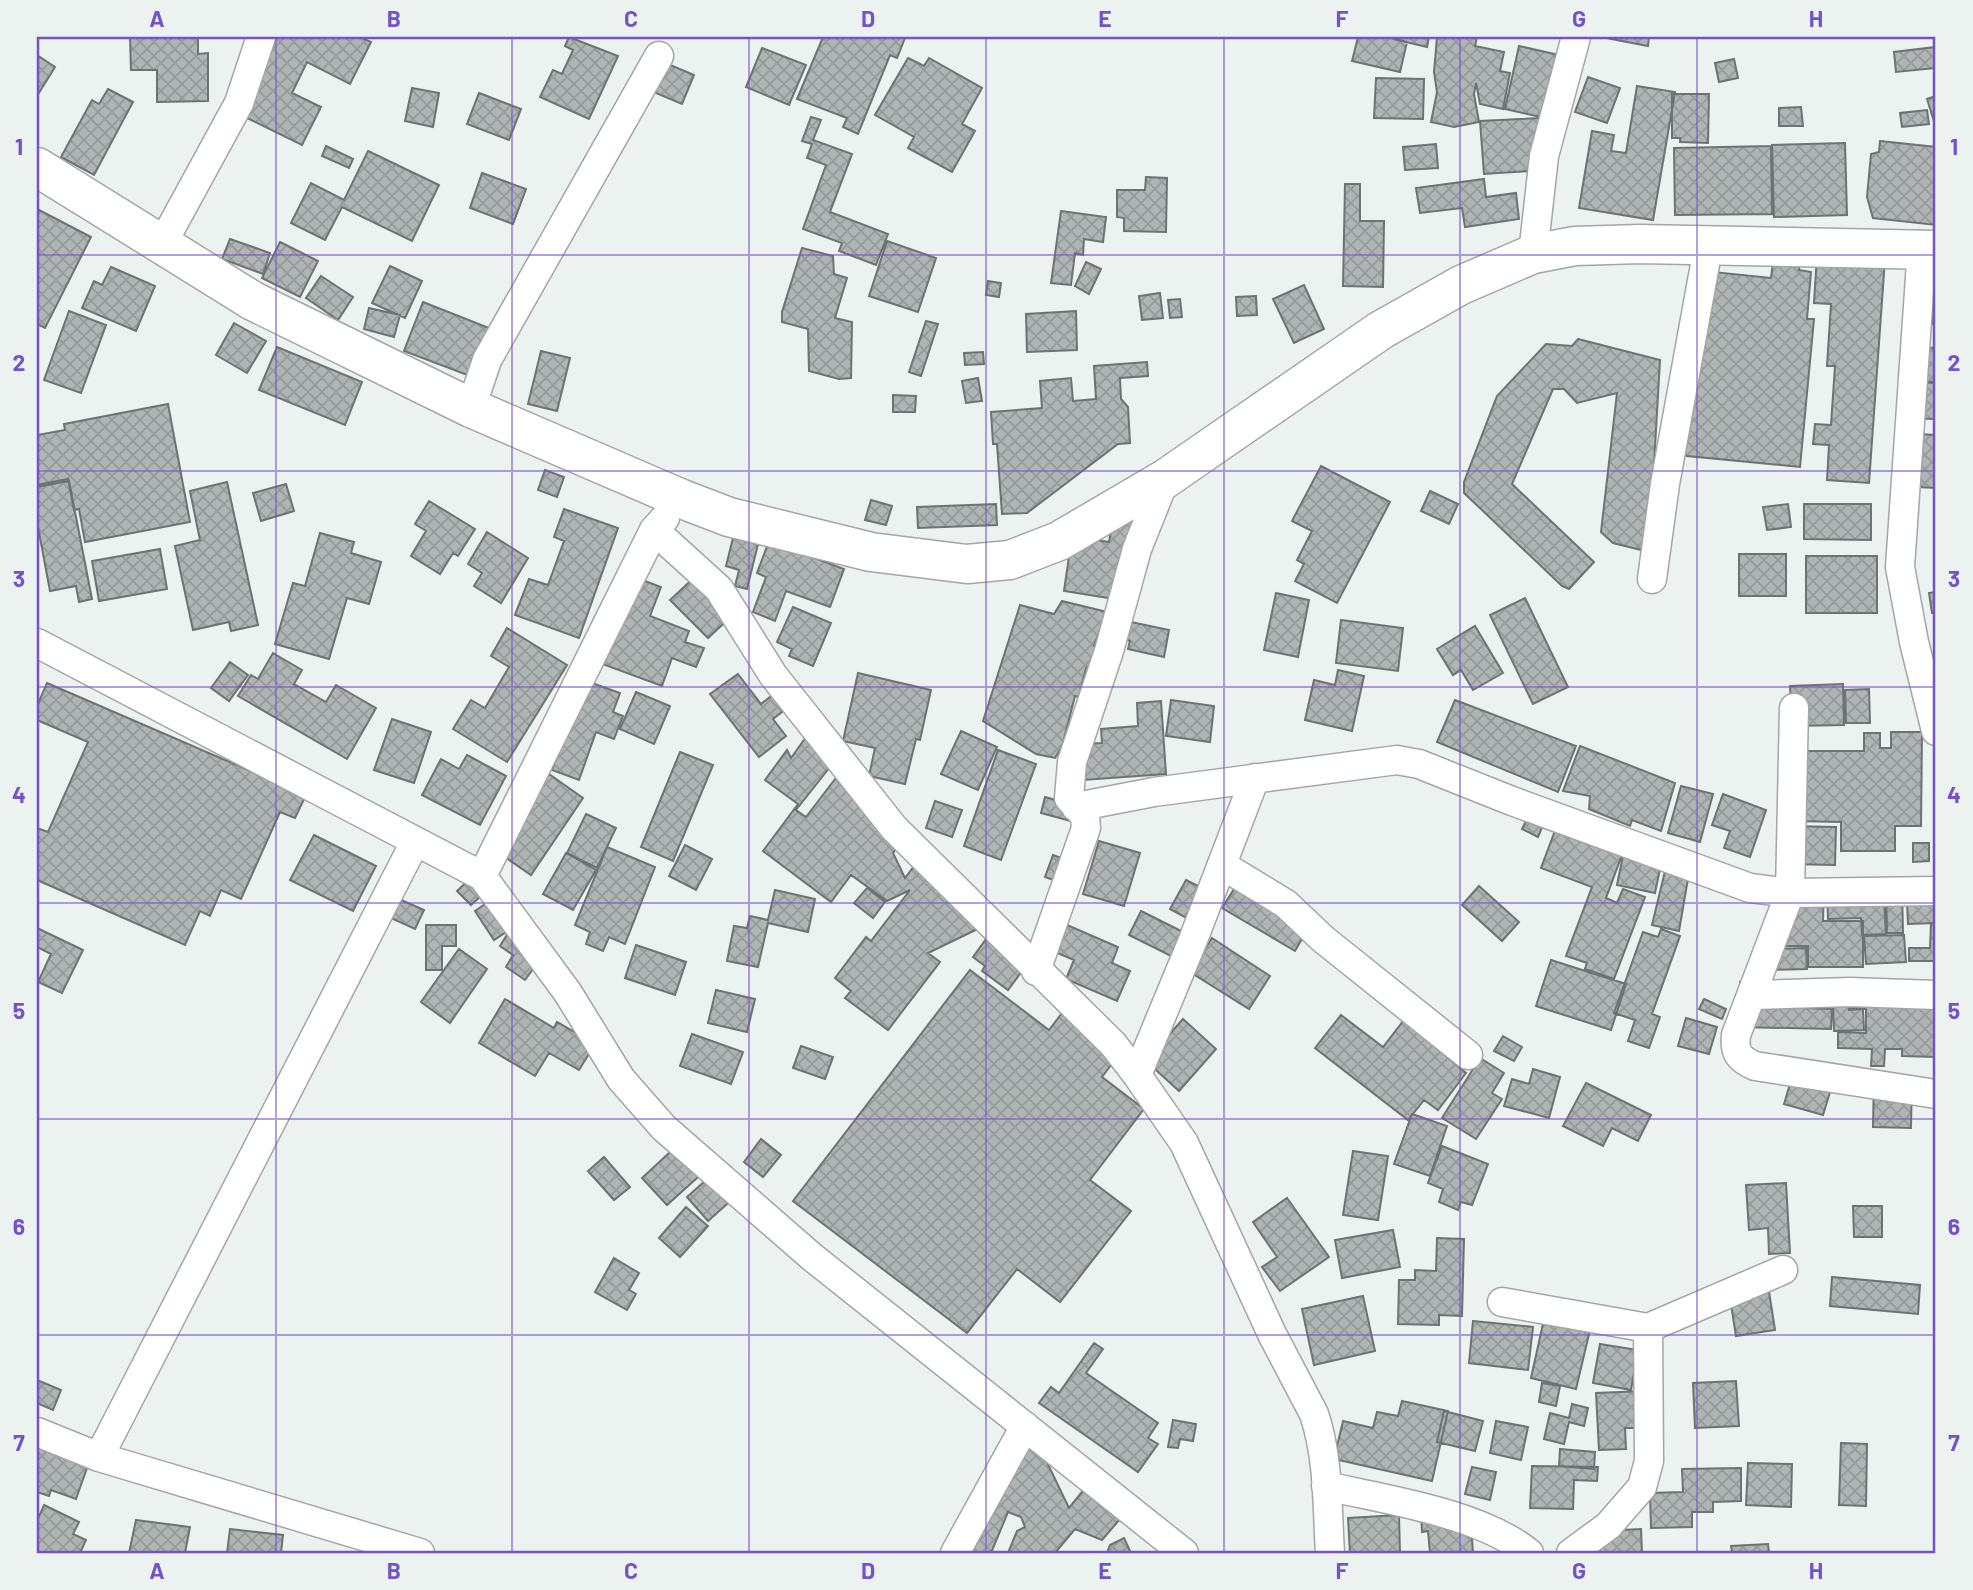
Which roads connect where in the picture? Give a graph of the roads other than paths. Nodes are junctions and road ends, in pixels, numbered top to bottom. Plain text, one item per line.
1 (261, 37) edge
2 (1576, 37) edge
3 (659, 56) dead end
4 (37, 167) edge
5 (162, 246) junction
6 (1707, 247) junction
7 (1929, 249) edge
8 (1533, 254) junction
9 (471, 408) junction
10 (1165, 479) junction
11 (682, 499) junction
12 (654, 530) junction
13 (1652, 579) dead end
14 (42, 656) edge
15 (1794, 708) dead end
16 (1936, 731) edge
17 (1255, 778) junction
18 (1076, 807) junction
19 (415, 842) junction
20 (1222, 865) junction
21 (482, 876) junction
22 (1936, 891) edge
23 (1790, 893) junction
24 (1037, 971) junction
25 (1754, 995) junction
26 (1936, 995) edge
27 (1468, 1055) dead end
28 (1137, 1074) junction
29 (1936, 1094) edge
30 (1783, 1270) dead end
31 (1502, 1302) dead end
32 (1648, 1328) junction
33 (1025, 1426) junction
34 (37, 1432) edge
35 (99, 1457) junction
36 (1326, 1486) junction
37 (416, 1553) edge
38 (955, 1553) edge
39 (1184, 1553) edge
40 (1330, 1553) edge
41 (1529, 1553) edge
42 (1571, 1553) edge

1 - 5 street
2 - 8 street
3 - 9 street
4 - 5 main road
5 - 9 main road
6 - 7 main road
6 - 8 main road
6 - 13 street
7 - 16 street
8 - 10 main road
9 - 11 main road
10 - 11 main road
10 - 18 street
11 - 12 street
12 - 21 street
12 - 24 street
14 - 19 street
15 - 23 street
17 - 18 street
17 - 20 street
17 - 23 street
18 - 24 street
19 - 21 street
19 - 35 street
20 - 27 street
20 - 28 street
21 - 33 street
22 - 23 street
23 - 25 street
24 - 28 street
25 - 26 street
25 - 29 street
28 - 36 street
30 - 32 street
31 - 32 street
32 - 42 street
33 - 38 street
33 - 39 street
34 - 35 street
35 - 37 street
36 - 40 street
36 - 41 street

